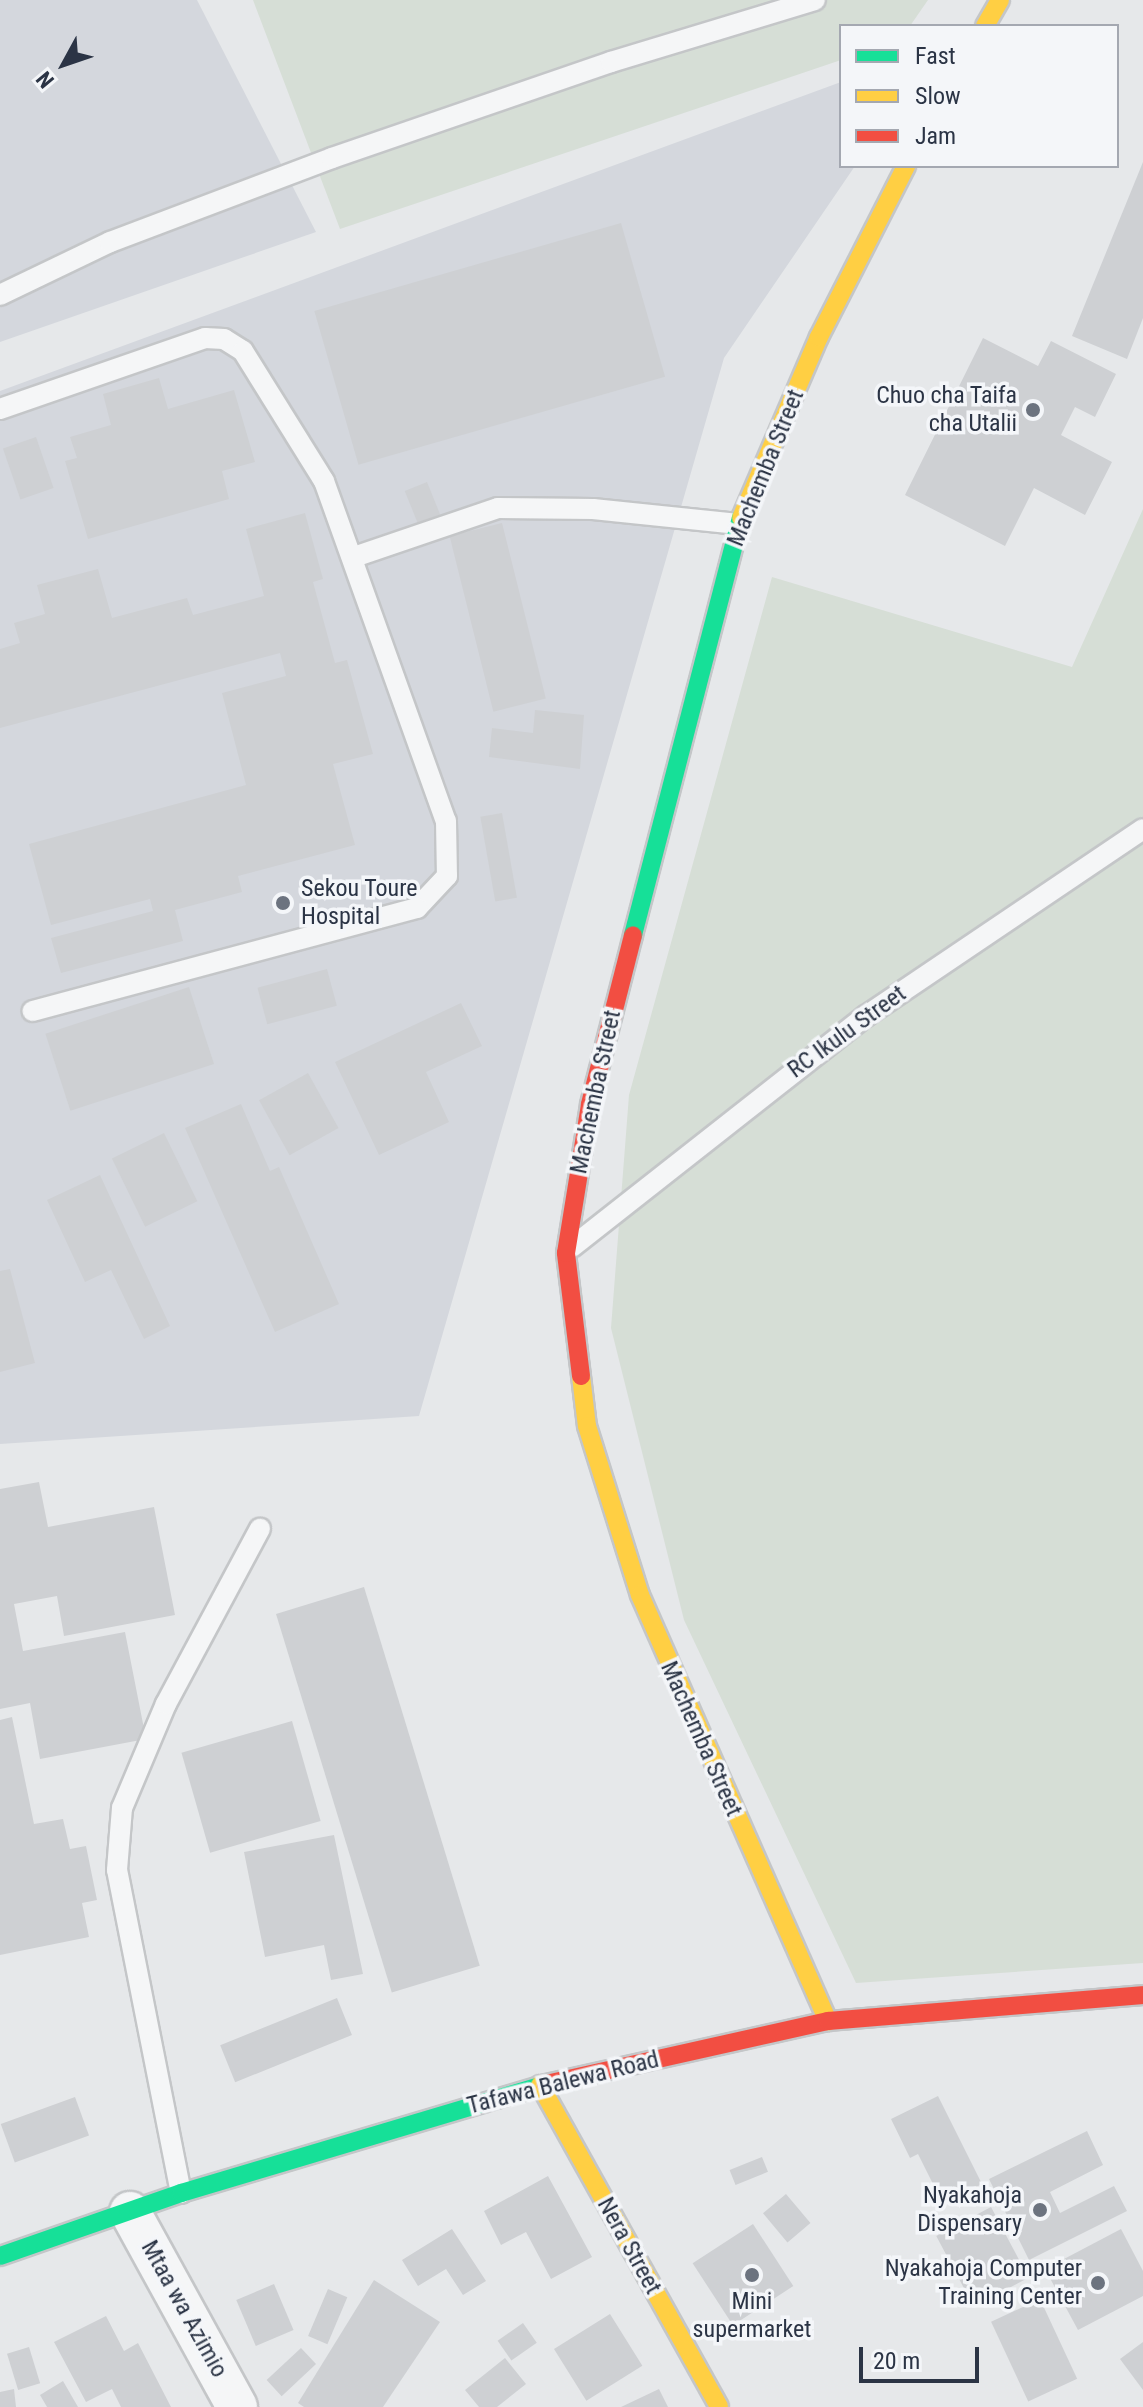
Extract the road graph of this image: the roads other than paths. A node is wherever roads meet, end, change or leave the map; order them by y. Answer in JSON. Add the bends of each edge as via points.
{"nodes":[{"id":1,"x":815,"y":0,"type":"edge"},
{"id":2,"x":1000,"y":0,"type":"edge"},
{"id":3,"x":986,"y":24,"type":"edge"},
{"id":4,"x":905,"y":168,"type":"edge"},
{"id":5,"x":0,"y":295,"type":"edge"},
{"id":6,"x":0,"y":409,"type":"edge"},
{"id":7,"x":738,"y":524,"type":"junction"},
{"id":8,"x":354,"y":557,"type":"junction"},
{"id":9,"x":1143,"y":829,"type":"edge"},
{"id":10,"x":33,"y":1011,"type":"dead end"},
{"id":11,"x":566,"y":1253,"type":"junction"},
{"id":12,"x":260,"y":1529,"type":"dead end"},
{"id":13,"x":1143,"y":1995,"type":"edge"},
{"id":14,"x":828,"y":2021,"type":"junction"},
{"id":15,"x":540,"y":2085,"type":"junction"},
{"id":16,"x":181,"y":2193,"type":"junction"},
{"id":17,"x":130,"y":2212,"type":"junction"},
{"id":18,"x":0,"y":2256,"type":"edge"},
{"id":19,"x":237,"y":2407,"type":"edge"},
{"id":20,"x":719,"y":2407,"type":"edge"}],
"edges":[{"from":1,"to":5,"type":"lane","via":[[611,62],[332,158],[110,242]]},
{"from":2,"to":3,"type":"main road"},
{"from":4,"to":7,"type":"main road","name":"Machemba Street","via":[[819,337]]},
{"from":6,"to":8,"type":"lane","via":[[205,338],[224,339],[243,351],[324,481]]},
{"from":7,"to":8,"type":"lane","via":[[593,509],[498,508]]},
{"from":7,"to":11,"type":"main road","name":"Machemba Street","via":[[590,1104]]},
{"from":8,"to":10,"type":"lane","via":[[446,821],[447,876],[417,908]]},
{"from":9,"to":11,"type":"lane","name":"RC Ikulu Street","via":[[866,1016]]},
{"from":11,"to":14,"type":"main road","name":"Machemba Street","via":[[587,1426],[640,1595]]},
{"from":12,"to":16,"type":"lane","via":[[166,1704],[122,1808],[117,1870]]},
{"from":13,"to":14,"type":"main road","name":"Tafawa Balewa Road"},
{"from":14,"to":15,"type":"main road","name":"Tafawa Balewa Road"},
{"from":15,"to":16,"type":"main road","name":"Tafawa Balewa Road"},
{"from":15,"to":20,"type":"main road","name":"Nera Street"},
{"from":16,"to":17,"type":"main road","name":"Tafawa Balewa Road"},
{"from":17,"to":18,"type":"main road","name":"Tafawa Balewa Road"},
{"from":17,"to":19,"type":"street","name":"Mtaa wa Azimio"}]}
